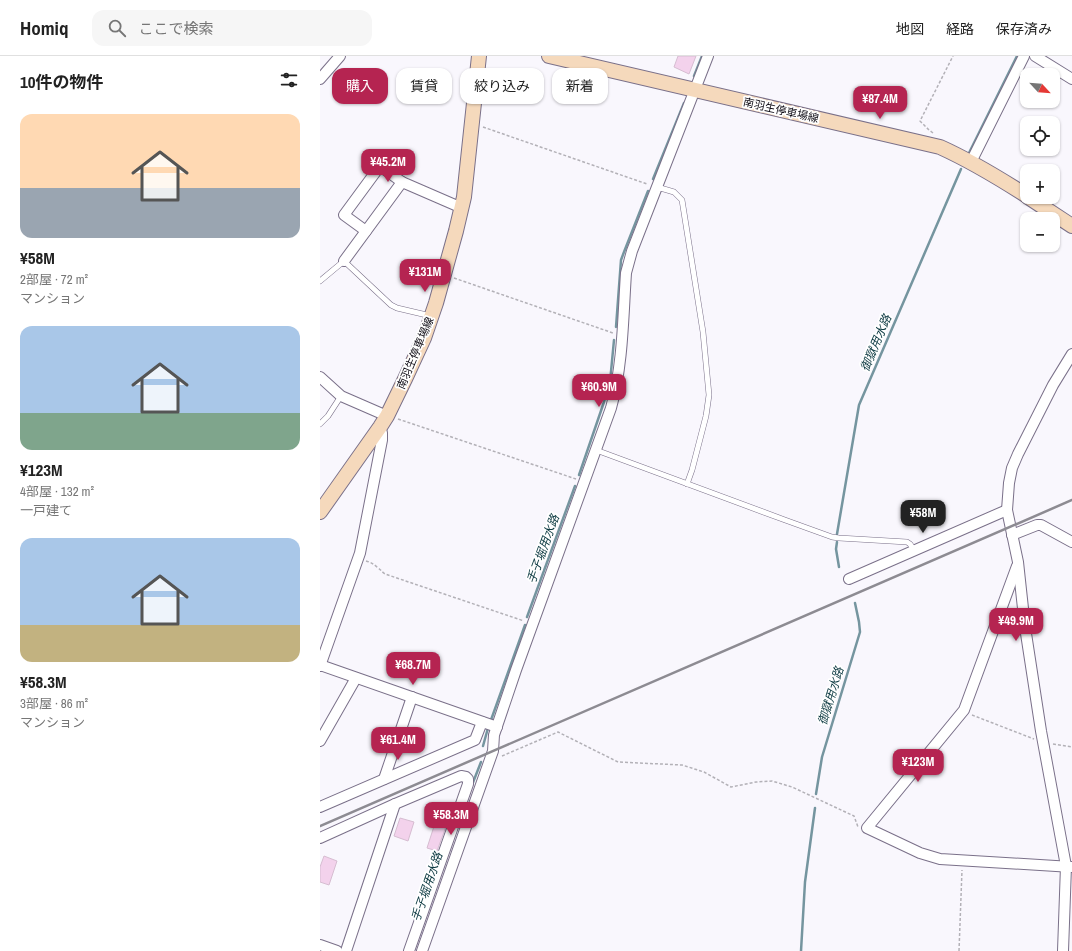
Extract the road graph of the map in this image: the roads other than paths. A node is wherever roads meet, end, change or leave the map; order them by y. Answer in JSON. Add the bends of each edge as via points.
{"nodes":[{"id":1,"x":340,"y":56,"type":"edge"},
{"id":2,"x":479,"y":56,"type":"edge"},
{"id":3,"x":548,"y":56,"type":"edge"},
{"id":4,"x":708,"y":56,"type":"edge"},
{"id":5,"x":1024,"y":56,"type":"edge"},
{"id":6,"x":1035,"y":56,"type":"edge"},
{"id":7,"x":1072,"y":79,"type":"edge"},
{"id":8,"x":320,"y":80,"type":"edge"},
{"id":9,"x":694,"y":90,"type":"junction"},
{"id":10,"x":971,"y":162,"type":"junction"},
{"id":11,"x":402,"y":182,"type":"junction"},
{"id":12,"x":657,"y":187,"type":"junction"},
{"id":13,"x":1020,"y":192,"type":"edge"},
{"id":14,"x":1040,"y":204,"type":"edge"},
{"id":15,"x":462,"y":208,"type":"junction"},
{"id":16,"x":1071,"y":223,"type":"edge"},
{"id":17,"x":366,"y":231,"type":"junction"},
{"id":18,"x":344,"y":261,"type":"junction"},
{"id":19,"x":320,"y":280,"type":"edge"},
{"id":20,"x":432,"y":316,"type":"junction"},
{"id":21,"x":1072,"y":354,"type":"edge"},
{"id":22,"x":320,"y":377,"type":"edge"},
{"id":23,"x":340,"y":396,"type":"junction"},
{"id":24,"x":383,"y":421,"type":"junction"},
{"id":25,"x":320,"y":424,"type":"edge"},
{"id":26,"x":596,"y":450,"type":"junction"},
{"id":27,"x":687,"y":484,"type":"junction"},
{"id":28,"x":1006,"y":510,"type":"junction"},
{"id":29,"x":320,"y":512,"type":"edge"},
{"id":30,"x":1012,"y":535,"type":"junction"},
{"id":31,"x":1072,"y":542,"type":"edge"},
{"id":32,"x":914,"y":550,"type":"junction"},
{"id":33,"x":1018,"y":562,"type":"junction"},
{"id":34,"x":848,"y":579,"type":"dead end"},
{"id":35,"x":320,"y":666,"type":"edge"},
{"id":36,"x":356,"y":678,"type":"junction"},
{"id":37,"x":412,"y":697,"type":"junction"},
{"id":38,"x":482,"y":722,"type":"junction"},
{"id":39,"x":497,"y":727,"type":"junction"},
{"id":40,"x":320,"y":741,"type":"edge"},
{"id":41,"x":384,"y":779,"type":"junction"},
{"id":42,"x":395,"y":804,"type":"junction"},
{"id":43,"x":320,"y":807,"type":"edge"},
{"id":44,"x":320,"y":838,"type":"edge"},
{"id":45,"x":1069,"y":866,"type":"edge"},
{"id":46,"x":320,"y":945,"type":"edge"},
{"id":47,"x":337,"y":951,"type":"edge"},
{"id":48,"x":346,"y":951,"type":"edge"},
{"id":49,"x":409,"y":951,"type":"edge"},
{"id":50,"x":422,"y":951,"type":"edge"},
{"id":51,"x":1063,"y":951,"type":"edge"}],
"edges":[{"from":1,"to":8,"type":"street"},
{"from":2,"to":15,"type":"main road","name":"南羽生停車場線"},
{"from":3,"to":9,"type":"main road","name":"南羽生停車場線"},
{"from":4,"to":9,"type":"street"},
{"from":5,"to":10,"type":"street"},
{"from":6,"to":7,"type":"street"},
{"from":9,"to":10,"type":"main road","name":"南羽生停車場線","via":[[940,147]]},
{"from":9,"to":12,"type":"street"},
{"from":10,"to":13,"type":"main road","name":"南羽生停車場線"},
{"from":11,"to":15,"type":"street"},
{"from":11,"to":17,"type":"street"},
{"from":11,"to":17,"type":"street","via":[[380,166],[344,215]]},
{"from":12,"to":26,"type":"street","via":[[632,250],[626,273],[616,392]]},
{"from":12,"to":27,"type":"lane","via":[[674,192],[682,200],[703,332],[709,395],[706,416]]},
{"from":14,"to":16,"type":"main road","name":"南羽生停車場線"},
{"from":15,"to":20,"type":"main road","name":"南羽生停車場線"},
{"from":17,"to":18,"type":"street"},
{"from":18,"to":19,"type":"lane"},
{"from":18,"to":20,"type":"lane","via":[[391,305]]},
{"from":20,"to":24,"type":"main road","name":"南羽生停車場線","via":[[417,353]]},
{"from":21,"to":28,"type":"street","via":[[1053,385],[1012,468]]},
{"from":22,"to":23,"type":"street"},
{"from":23,"to":24,"type":"street"},
{"from":23,"to":25,"type":"lane"},
{"from":24,"to":29,"type":"main road","name":"南羽生停車場線"},
{"from":24,"to":35,"type":"street","via":[[382,440],[359,558]]},
{"from":26,"to":27,"type":"lane"},
{"from":26,"to":39,"type":"street"},
{"from":27,"to":32,"type":"lane","via":[[832,537],[907,542]]},
{"from":28,"to":30,"type":"street"},
{"from":28,"to":32,"type":"street"},
{"from":30,"to":31,"type":"street","via":[[1041,525]]},
{"from":30,"to":33,"type":"street"},
{"from":32,"to":34,"type":"street"},
{"from":33,"to":45,"type":"street","via":[[1043,743]]},
{"from":33,"to":45,"type":"street","via":[[963,711],[867,828],[940,859]]},
{"from":35,"to":36,"type":"street"},
{"from":36,"to":37,"type":"street"},
{"from":36,"to":40,"type":"street"},
{"from":37,"to":38,"type":"street"},
{"from":37,"to":41,"type":"street"},
{"from":38,"to":39,"type":"street"},
{"from":38,"to":41,"type":"street","via":[[475,740]]},
{"from":39,"to":50,"type":"street","via":[[493,752]]},
{"from":41,"to":43,"type":"street"},
{"from":42,"to":44,"type":"street"},
{"from":42,"to":48,"type":"street"},
{"from":42,"to":49,"type":"street","via":[[461,776],[468,779]]},
{"from":45,"to":51,"type":"street"},
{"from":46,"to":47,"type":"street"}]}
